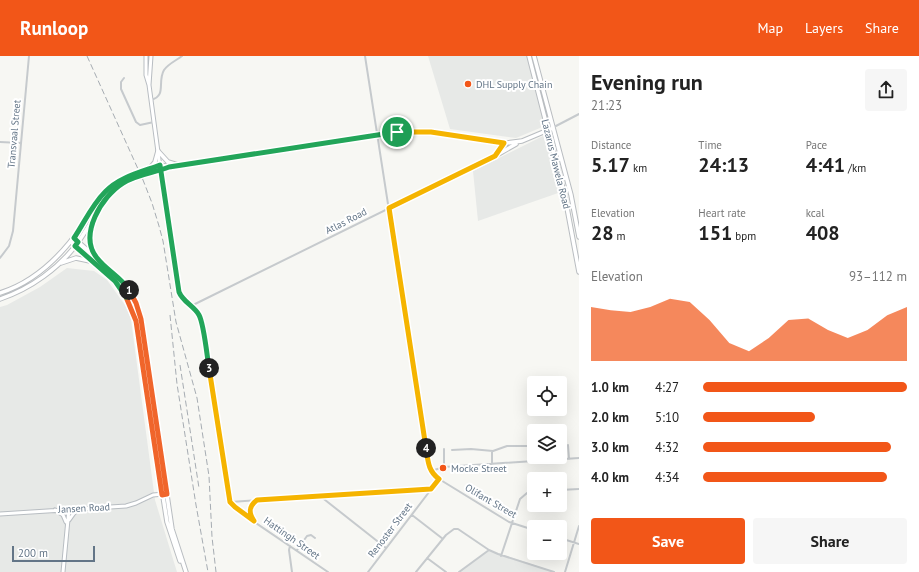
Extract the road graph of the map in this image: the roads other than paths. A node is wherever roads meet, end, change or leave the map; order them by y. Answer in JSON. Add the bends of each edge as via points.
{"nodes":[{"id":1,"x":28,"y":56,"type":"edge"},
{"id":2,"x":146,"y":56,"type":"edge"},
{"id":3,"x":151,"y":56,"type":"edge"},
{"id":4,"x":182,"y":56,"type":"edge"},
{"id":5,"x":365,"y":56,"type":"edge"},
{"id":6,"x":529,"y":56,"type":"edge"},
{"id":7,"x":534,"y":56,"type":"edge"},
{"id":8,"x":124,"y":78,"type":"dead end"},
{"id":9,"x":149,"y":85,"type":"junction"},
{"id":10,"x":151,"y":100,"type":"junction"},
{"id":11,"x":546,"y":104,"type":"junction"},
{"id":12,"x":542,"y":105,"type":"junction"},
{"id":13,"x":579,"y":114,"type":"edge"},
{"id":14,"x":154,"y":122,"type":"junction"},
{"id":15,"x":550,"y":128,"type":"junction"},
{"id":16,"x":377,"y":135,"type":"junction"},
{"id":17,"x":0,"y":142,"type":"edge"},
{"id":18,"x":519,"y":142,"type":"junction"},
{"id":19,"x":21,"y":143,"type":"junction"},
{"id":20,"x":504,"y":143,"type":"junction"},
{"id":21,"x":158,"y":151,"type":"junction"},
{"id":22,"x":495,"y":156,"type":"junction"},
{"id":23,"x":160,"y":165,"type":"junction"},
{"id":24,"x":180,"y":166,"type":"junction"},
{"id":25,"x":169,"y":167,"type":"junction"},
{"id":26,"x":161,"y":170,"type":"junction"},
{"id":27,"x":148,"y":171,"type":"junction"},
{"id":28,"x":128,"y":178,"type":"junction"},
{"id":29,"x":389,"y":208,"type":"junction"},
{"id":30,"x":91,"y":223,"type":"junction"},
{"id":31,"x":74,"y":238,"type":"junction"},
{"id":32,"x":579,"y":238,"type":"edge"},
{"id":33,"x":71,"y":242,"type":"junction"},
{"id":34,"x":78,"y":242,"type":"junction"},
{"id":35,"x":75,"y":246,"type":"junction"},
{"id":36,"x":0,"y":258,"type":"edge"},
{"id":37,"x":97,"y":258,"type":"junction"},
{"id":38,"x":93,"y":262,"type":"junction"},
{"id":39,"x":60,"y":263,"type":"junction"},
{"id":40,"x":579,"y":272,"type":"edge"},
{"id":41,"x":0,"y":293,"type":"edge"},
{"id":42,"x":0,"y":299,"type":"edge"},
{"id":43,"x":191,"y":306,"type":"junction"},
{"id":44,"x":568,"y":445,"type":"dead end"},
{"id":45,"x":527,"y":446,"type":"edge"},
{"id":46,"x":444,"y":449,"type":"dead end"},
{"id":47,"x":452,"y":450,"type":"dead end"},
{"id":48,"x":492,"y":451,"type":"junction"},
{"id":49,"x":579,"y":458,"type":"edge"},
{"id":50,"x":569,"y":459,"type":"junction"},
{"id":51,"x":492,"y":464,"type":"junction"},
{"id":52,"x":444,"y":467,"type":"junction"},
{"id":53,"x":431,"y":471,"type":"junction"},
{"id":54,"x":439,"y":479,"type":"junction"},
{"id":55,"x":431,"y":489,"type":"junction"},
{"id":56,"x":579,"y":489,"type":"edge"},
{"id":57,"x":567,"y":490,"type":"edge"},
{"id":58,"x":527,"y":493,"type":"edge"},
{"id":59,"x":167,"y":494,"type":"junction"},
{"id":60,"x":162,"y":495,"type":"junction"},
{"id":61,"x":320,"y":496,"type":"junction"},
{"id":62,"x":257,"y":500,"type":"junction"},
{"id":63,"x":230,"y":502,"type":"junction"},
{"id":64,"x":82,"y":508,"type":"junction"},
{"id":65,"x":68,"y":509,"type":"junction"},
{"id":66,"x":55,"y":510,"type":"junction"},
{"id":67,"x":0,"y":514,"type":"edge"},
{"id":68,"x":412,"y":515,"type":"junction"},
{"id":69,"x":254,"y":521,"type":"junction"},
{"id":70,"x":67,"y":522,"type":"junction"},
{"id":71,"x":512,"y":523,"type":"junction"},
{"id":72,"x":579,"y":526,"type":"edge"},
{"id":73,"x":527,"y":528,"type":"edge"},
{"id":74,"x":315,"y":538,"type":"dead end"},
{"id":75,"x":443,"y":539,"type":"junction"},
{"id":76,"x":567,"y":540,"type":"edge"},
{"id":77,"x":574,"y":542,"type":"junction"},
{"id":78,"x":579,"y":544,"type":"edge"},
{"id":79,"x":290,"y":546,"type":"junction"},
{"id":80,"x":386,"y":548,"type":"junction"},
{"id":81,"x":297,"y":550,"type":"junction"},
{"id":82,"x":489,"y":550,"type":"junction"},
{"id":83,"x":501,"y":556,"type":"junction"},
{"id":84,"x":428,"y":558,"type":"junction"},
{"id":85,"x":62,"y":572,"type":"edge"},
{"id":86,"x":185,"y":572,"type":"edge"},
{"id":87,"x":292,"y":572,"type":"edge"},
{"id":88,"x":328,"y":572,"type":"edge"},
{"id":89,"x":369,"y":572,"type":"edge"},
{"id":90,"x":416,"y":572,"type":"edge"},
{"id":91,"x":446,"y":572,"type":"edge"},
{"id":92,"x":459,"y":572,"type":"edge"},
{"id":93,"x":554,"y":572,"type":"edge"},
{"id":94,"x":565,"y":572,"type":"edge"}],
"edges":[{"from":1,"to":19,"type":"street","name":"Transvaal Street"},
{"from":2,"to":9,"type":"street"},
{"from":3,"to":9,"type":"street"},
{"from":4,"to":10,"type":"street","via":[[165,69],[161,79],[160,95]]},
{"from":5,"to":16,"type":"street"},
{"from":6,"to":12,"type":"main road","name":"Lazarus Mawela Road"},
{"from":7,"to":11,"type":"main road","name":"Lazarus Mawela Road"},
{"from":8,"to":14,"type":"street","via":[[121,88],[136,122],[140,125]]},
{"from":9,"to":10,"type":"street"},
{"from":10,"to":14,"type":"street"},
{"from":11,"to":12,"type":"main road"},
{"from":11,"to":15,"type":"main road","name":"Lazarus Mawela Road"},
{"from":12,"to":15,"type":"main road","name":"Lazarus Mawela Road"},
{"from":13,"to":15,"type":"street"},
{"from":14,"to":21,"type":"street"},
{"from":15,"to":18,"type":"main road"},
{"from":15,"to":32,"type":"main road","name":"Lazarus Mawela Road","via":[[571,195]]},
{"from":15,"to":40,"type":"main road","name":"Lazarus Mawela Road"},
{"from":16,"to":20,"type":"main road","via":[[420,131]]},
{"from":16,"to":24,"type":"main road"},
{"from":16,"to":29,"type":"street"},
{"from":17,"to":19,"type":"street"},
{"from":18,"to":20,"type":"main road"},
{"from":18,"to":22,"type":"main road"},
{"from":19,"to":36,"type":"street","name":"Transvaal Street","via":[[12,237]]},
{"from":20,"to":22,"type":"street","name":"Atlas Road"},
{"from":21,"to":23,"type":"street"},
{"from":21,"to":24,"type":"main road","via":[[168,162]]},
{"from":21,"to":27,"type":"main road","via":[[155,162]]},
{"from":22,"to":29,"type":"street","name":"Atlas Road"},
{"from":23,"to":25,"type":"main road"},
{"from":23,"to":26,"type":"street"},
{"from":23,"to":27,"type":"main road"},
{"from":24,"to":25,"type":"main road"},
{"from":25,"to":26,"type":"main road"},
{"from":26,"to":27,"type":"main road"},
{"from":26,"to":43,"type":"street","via":[[179,292]]},
{"from":27,"to":28,"type":"main road","bridge":true},
{"from":28,"to":30,"type":"main road","via":[[112,192]]},
{"from":28,"to":31,"type":"main road","via":[[105,191]]},
{"from":29,"to":43,"type":"street","name":"Atlas Road"},
{"from":29,"to":53,"type":"street","via":[[428,465]]},
{"from":30,"to":34,"type":"main road"},
{"from":30,"to":37,"type":"main road","via":[[89,241]]},
{"from":31,"to":33,"type":"main road"},
{"from":31,"to":34,"type":"main road"},
{"from":33,"to":35,"type":"main road"},
{"from":33,"to":41,"type":"main road","via":[[51,263],[36,274]]},
{"from":34,"to":35,"type":"main road"},
{"from":34,"to":37,"type":"main road"},
{"from":35,"to":38,"type":"main road"},
{"from":35,"to":39,"type":"main road"},
{"from":37,"to":59,"type":"main road","via":[[127,287],[140,313]]},
{"from":38,"to":39,"type":"main road","via":[[78,258]]},
{"from":38,"to":60,"type":"main road","via":[[120,287],[136,321]]},
{"from":39,"to":42,"type":"main road","via":[[29,286]]},
{"from":43,"to":63,"type":"street","via":[[199,314],[202,322]]},
{"from":44,"to":50,"type":"street"},
{"from":45,"to":48,"type":"street","via":[[507,446]]},
{"from":46,"to":52,"type":"street"},
{"from":47,"to":48,"type":"street"},
{"from":48,"to":51,"type":"street"},
{"from":49,"to":50,"type":"street"},
{"from":50,"to":51,"type":"street"},
{"from":51,"to":52,"type":"street"},
{"from":52,"to":53,"type":"street"},
{"from":53,"to":54,"type":"street","name":"Olifant Street"},
{"from":54,"to":55,"type":"street","name":"Renoster Street"},
{"from":54,"to":71,"type":"street","name":"Olifant Street"},
{"from":55,"to":61,"type":"street"},
{"from":55,"to":68,"type":"street","name":"Renoster Street"},
{"from":56,"to":57,"type":"street"},
{"from":58,"to":71,"type":"street","via":[[520,499]]},
{"from":59,"to":60,"type":"street","name":"Jansen Road"},
{"from":59,"to":86,"type":"main road","via":[[173,531]]},
{"from":60,"to":64,"type":"street","name":"Jansen Road","via":[[150,496],[129,505]]},
{"from":60,"to":86,"type":"main road","via":[[171,538]]},
{"from":61,"to":62,"type":"street"},
{"from":61,"to":80,"type":"street"},
{"from":62,"to":63,"type":"street"},
{"from":62,"to":69,"type":"street","via":[[250,508]]},
{"from":63,"to":69,"type":"street","name":"Hattingh Street"},
{"from":64,"to":65,"type":"street","name":"Jansen Road"},
{"from":64,"to":70,"type":"street"},
{"from":65,"to":66,"type":"street","name":"Jansen Road"},
{"from":65,"to":70,"type":"street"},
{"from":66,"to":67,"type":"street","name":"Jansen Road"},
{"from":66,"to":70,"type":"street","via":[[63,515]]},
{"from":68,"to":75,"type":"street"},
{"from":68,"to":80,"type":"street","name":"Renoster Street"},
{"from":69,"to":79,"type":"street","name":"Hattingh Street"},
{"from":70,"to":85,"type":"street"},
{"from":71,"to":73,"type":"street","name":"Olifant Street"},
{"from":71,"to":83,"type":"street"},
{"from":72,"to":77,"type":"street"},
{"from":74,"to":81,"type":"street","via":[[308,535]]},
{"from":75,"to":82,"type":"street","via":[[451,530],[458,529]]},
{"from":75,"to":84,"type":"street"},
{"from":76,"to":77,"type":"street"},
{"from":77,"to":78,"type":"street"},
{"from":77,"to":94,"type":"street"},
{"from":79,"to":81,"type":"street","name":"Hattingh Street"},
{"from":79,"to":87,"type":"street"},
{"from":80,"to":89,"type":"street","name":"Renoster Street"},
{"from":81,"to":88,"type":"street","name":"Hattingh Street"},
{"from":82,"to":83,"type":"street"},
{"from":82,"to":92,"type":"street"},
{"from":83,"to":93,"type":"street"},
{"from":84,"to":90,"type":"street"},
{"from":84,"to":91,"type":"street"}]}
